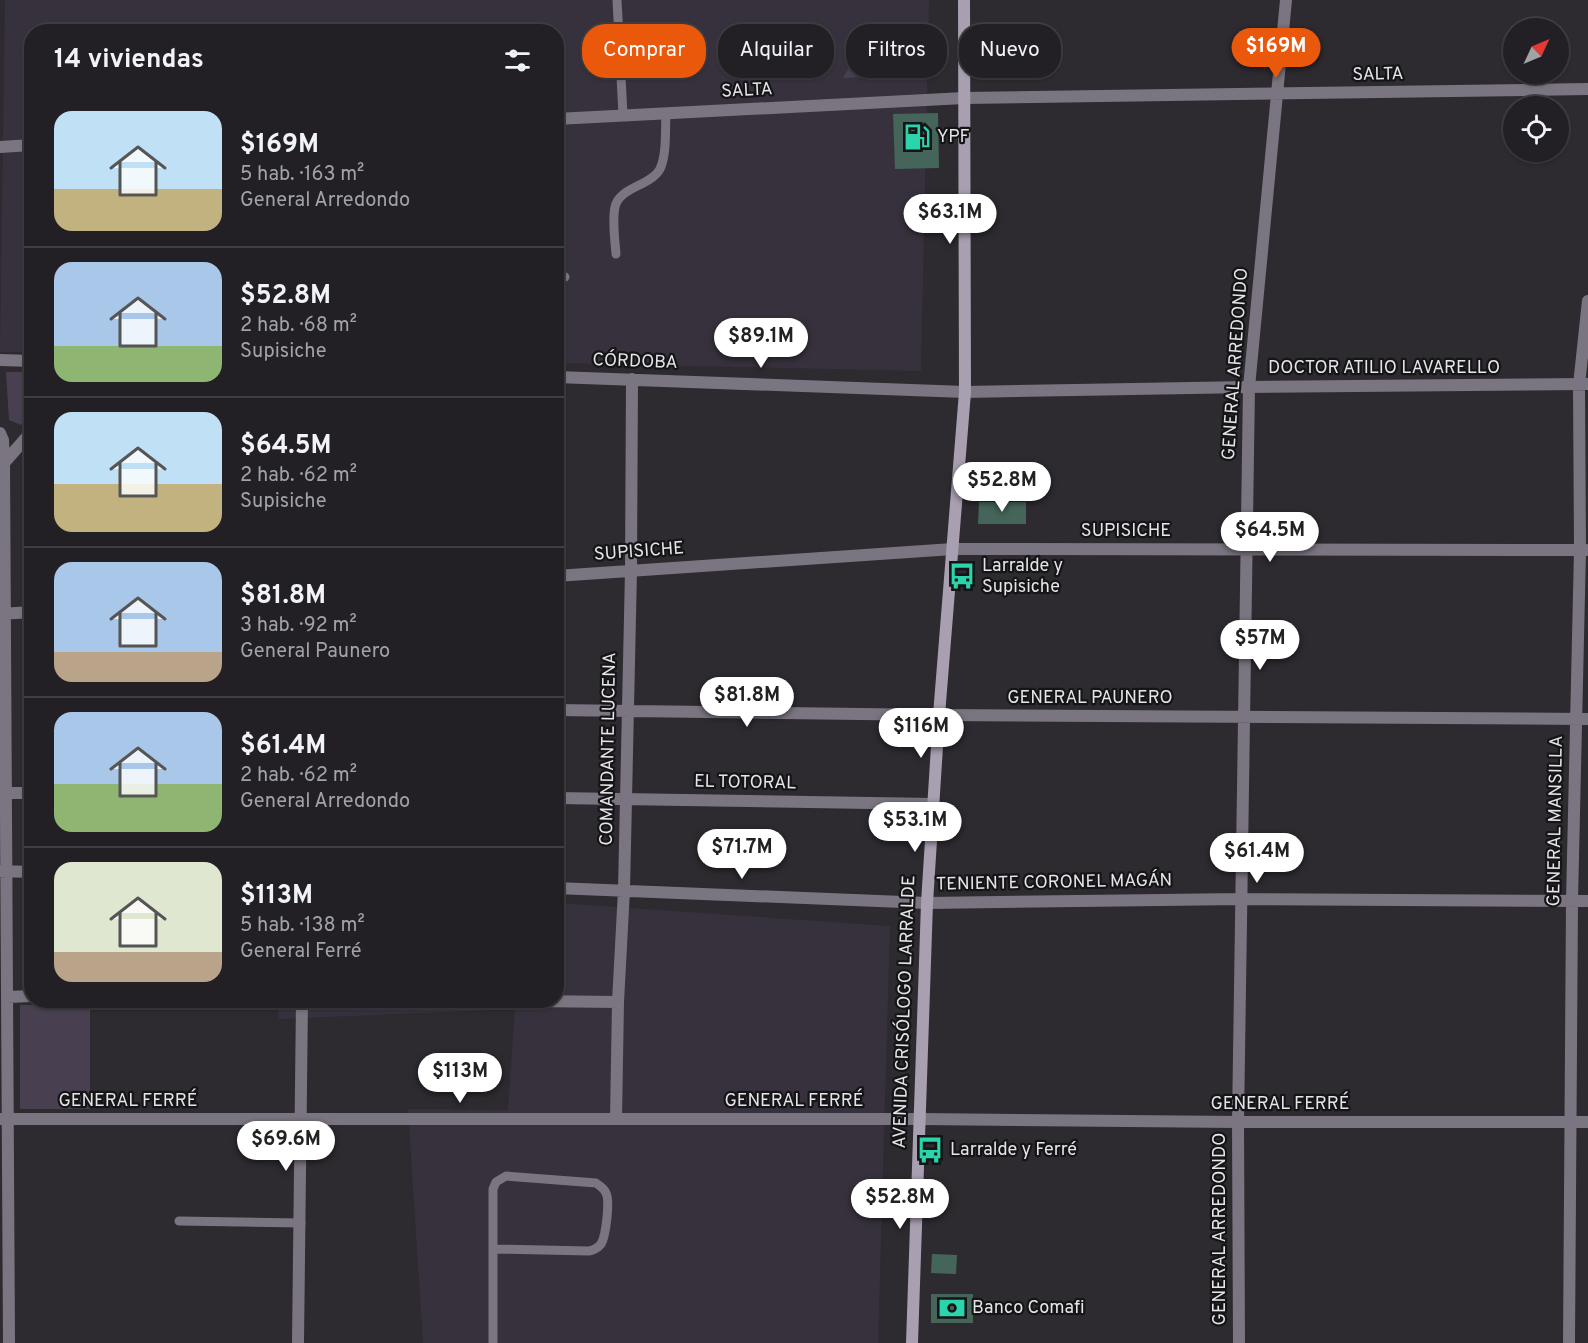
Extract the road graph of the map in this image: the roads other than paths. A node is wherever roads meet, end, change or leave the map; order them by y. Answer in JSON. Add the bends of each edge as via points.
{"nodes":[{"id":1,"x":617,"y":0,"type":"edge"},
{"id":2,"x":964,"y":0,"type":"edge"},
{"id":3,"x":1286,"y":0,"type":"edge"},
{"id":4,"x":1588,"y":89,"type":"edge"},
{"id":5,"x":1277,"y":94,"type":"junction"},
{"id":6,"x":964,"y":98,"type":"junction"},
{"id":7,"x":666,"y":113,"type":"junction"},
{"id":8,"x":623,"y":116,"type":"junction"},
{"id":9,"x":564,"y":119,"type":"edge"},
{"id":10,"x":24,"y":146,"type":"edge"},
{"id":11,"x":0,"y":147,"type":"edge"},
{"id":12,"x":615,"y":254,"type":"dead end"},
{"id":13,"x":1588,"y":301,"type":"edge"},
{"id":14,"x":0,"y":360,"type":"edge"},
{"id":15,"x":24,"y":361,"type":"edge"},
{"id":16,"x":564,"y":377,"type":"edge"},
{"id":17,"x":632,"y":379,"type":"junction"},
{"id":18,"x":1584,"y":384,"type":"edge"},
{"id":19,"x":1249,"y":387,"type":"junction"},
{"id":20,"x":965,"y":392,"type":"junction"},
{"id":21,"x":0,"y":433,"type":"edge"},
{"id":22,"x":24,"y":440,"type":"edge"},
{"id":23,"x":4,"y":463,"type":"junction"},
{"id":24,"x":1246,"y":548,"type":"junction"},
{"id":25,"x":953,"y":549,"type":"junction"},
{"id":26,"x":1584,"y":550,"type":"edge"},
{"id":27,"x":631,"y":571,"type":"junction"},
{"id":28,"x":564,"y":575,"type":"edge"},
{"id":29,"x":24,"y":613,"type":"edge"},
{"id":30,"x":3,"y":614,"type":"edge"},
{"id":31,"x":564,"y":710,"type":"edge"},
{"id":32,"x":628,"y":712,"type":"junction"},
{"id":33,"x":939,"y":715,"type":"junction"},
{"id":34,"x":1244,"y":716,"type":"junction"},
{"id":35,"x":1582,"y":719,"type":"edge"},
{"id":36,"x":3,"y":793,"type":"edge"},
{"id":37,"x":24,"y":793,"type":"edge"},
{"id":38,"x":564,"y":798,"type":"edge"},
{"id":39,"x":626,"y":798,"type":"junction"},
{"id":40,"x":933,"y":804,"type":"junction"},
{"id":41,"x":4,"y":871,"type":"edge"},
{"id":42,"x":24,"y":872,"type":"edge"},
{"id":43,"x":564,"y":888,"type":"edge"},
{"id":44,"x":624,"y":890,"type":"junction"},
{"id":45,"x":1242,"y":899,"type":"junction"},
{"id":46,"x":1572,"y":901,"type":"junction"},
{"id":47,"x":1588,"y":901,"type":"edge"},
{"id":48,"x":927,"y":903,"type":"junction"},
{"id":49,"x":24,"y":996,"type":"edge"},
{"id":50,"x":7,"y":997,"type":"junction"},
{"id":51,"x":564,"y":1001,"type":"edge"},
{"id":52,"x":618,"y":1002,"type":"junction"},
{"id":53,"x":302,"y":1008,"type":"edge"},
{"id":54,"x":4,"y":1119,"type":"edge"},
{"id":55,"x":302,"y":1119,"type":"junction"},
{"id":56,"x":616,"y":1119,"type":"junction"},
{"id":57,"x":920,"y":1119,"type":"junction"},
{"id":58,"x":1238,"y":1122,"type":"junction"},
{"id":59,"x":1571,"y":1122,"type":"junction"},
{"id":60,"x":1588,"y":1122,"type":"edge"},
{"id":61,"x":179,"y":1221,"type":"dead end"},
{"id":62,"x":301,"y":1223,"type":"junction"},
{"id":63,"x":493,"y":1249,"type":"junction"},
{"id":64,"x":9,"y":1343,"type":"edge"},
{"id":65,"x":298,"y":1343,"type":"edge"},
{"id":66,"x":493,"y":1343,"type":"edge"},
{"id":67,"x":912,"y":1343,"type":"edge"},
{"id":68,"x":1239,"y":1343,"type":"edge"},
{"id":69,"x":1569,"y":1343,"type":"edge"}],
"edges":[{"from":1,"to":8,"type":"lane"},
{"from":2,"to":6,"type":"main road","name":"AVENIDA CRISÓLOGO LARRALDE"},
{"from":3,"to":5,"type":"street","name":"GENERAL ARREDONDO"},
{"from":4,"to":5,"type":"street","name":"SALTA"},
{"from":5,"to":6,"type":"street","name":"SALTA"},
{"from":5,"to":19,"type":"street","name":"GENERAL ARREDONDO"},
{"from":6,"to":7,"type":"street","name":"SALTA"},
{"from":6,"to":20,"type":"main road","name":"AVENIDA CRISÓLOGO LARRALDE"},
{"from":7,"to":8,"type":"street","name":"SALTA"},
{"from":7,"to":12,"type":"lane","via":[[660,169],[653,178],[623,195],[615,207]]},
{"from":8,"to":9,"type":"street","name":"SALTA"},
{"from":10,"to":11,"type":"street"},
{"from":13,"to":18,"type":"street","name":"GENERAL MANSILLA"},
{"from":14,"to":15,"type":"street"},
{"from":16,"to":17,"type":"street","name":"CÓRDOBA"},
{"from":17,"to":20,"type":"street","name":"CÓRDOBA"},
{"from":17,"to":27,"type":"street","name":"COMANDANTE LUCENA"},
{"from":18,"to":19,"type":"street","name":"DOCTOR ATILIO LAVARELLO"},
{"from":18,"to":26,"type":"street","name":"GENERAL MANSILLA"},
{"from":19,"to":20,"type":"street","name":"DOCTOR ATILIO LAVARELLO"},
{"from":19,"to":24,"type":"street","name":"GENERAL ARREDONDO"},
{"from":20,"to":25,"type":"main road","name":"AVENIDA CRISÓLOGO LARRALDE"},
{"from":21,"to":23,"type":"street"},
{"from":22,"to":23,"type":"street"},
{"from":23,"to":30,"type":"street"},
{"from":24,"to":25,"type":"street","name":"SUPISICHE"},
{"from":24,"to":26,"type":"street","name":"SUPISICHE"},
{"from":24,"to":34,"type":"street","name":"GENERAL ARREDONDO"},
{"from":25,"to":27,"type":"street","name":"SUPISICHE"},
{"from":25,"to":33,"type":"main road","name":"AVENIDA CRISÓLOGO LARRALDE"},
{"from":26,"to":35,"type":"street","name":"GENERAL MANSILLA"},
{"from":27,"to":28,"type":"street","name":"SUPISICHE"},
{"from":27,"to":32,"type":"street","name":"COMANDANTE LUCENA"},
{"from":29,"to":30,"type":"street"},
{"from":30,"to":36,"type":"street"},
{"from":31,"to":32,"type":"street","name":"GENERAL PAUNERO"},
{"from":32,"to":33,"type":"street","name":"GENERAL PAUNERO"},
{"from":32,"to":39,"type":"street","name":"COMANDANTE LUCENA"},
{"from":33,"to":34,"type":"street","name":"GENERAL PAUNERO"},
{"from":33,"to":40,"type":"main road","name":"AVENIDA CRISÓLOGO LARRALDE"},
{"from":34,"to":35,"type":"street","name":"GENERAL PAUNERO"},
{"from":34,"to":45,"type":"street","name":"GENERAL ARREDONDO"},
{"from":35,"to":46,"type":"street","name":"GENERAL MANSILLA"},
{"from":36,"to":37,"type":"street"},
{"from":36,"to":41,"type":"street"},
{"from":38,"to":39,"type":"street","name":"EL TOTORAL"},
{"from":39,"to":40,"type":"street","name":"EL TOTORAL"},
{"from":39,"to":44,"type":"street","name":"COMANDANTE LUCENA"},
{"from":40,"to":48,"type":"main road","name":"AVENIDA CRISÓLOGO LARRALDE"},
{"from":41,"to":42,"type":"street"},
{"from":41,"to":50,"type":"street"},
{"from":43,"to":44,"type":"street","name":"TENIENTE CORONEL MAGÁN"},
{"from":44,"to":48,"type":"street","name":"TENIENTE CORONEL MAGÁN"},
{"from":44,"to":52,"type":"street","name":"COMANDANTE LUCENA"},
{"from":45,"to":46,"type":"street","name":"TENIENTE CORONEL MAGÁN"},
{"from":45,"to":48,"type":"street","name":"TENIENTE CORONEL MAGÁN"},
{"from":45,"to":58,"type":"street","name":"GENERAL ARREDONDO"},
{"from":46,"to":47,"type":"street","name":"TENIENTE CORONEL MAGÁN"},
{"from":46,"to":59,"type":"street","name":"GENERAL MANSILLA"},
{"from":48,"to":57,"type":"main road","name":"AVENIDA CRISÓLOGO LARRALDE"},
{"from":49,"to":50,"type":"street"},
{"from":50,"to":54,"type":"street"},
{"from":51,"to":52,"type":"street"},
{"from":52,"to":56,"type":"street","name":"COMANDANTE LUCENA"},
{"from":53,"to":55,"type":"street"},
{"from":54,"to":55,"type":"street","name":"GENERAL FERRÉ"},
{"from":54,"to":64,"type":"street"},
{"from":55,"to":56,"type":"street","name":"GENERAL FERRÉ"},
{"from":55,"to":62,"type":"street"},
{"from":56,"to":57,"type":"street","name":"GENERAL FERRÉ"},
{"from":57,"to":58,"type":"street","name":"GENERAL FERRÉ"},
{"from":57,"to":67,"type":"main road","name":"AVENIDA CRISÓLOGO LARRALDE"},
{"from":58,"to":59,"type":"street","name":"GENERAL FERRÉ"},
{"from":58,"to":68,"type":"street","name":"GENERAL ARREDONDO"},
{"from":59,"to":60,"type":"street","name":"GENERAL FERRÉ"},
{"from":59,"to":69,"type":"street","name":"GENERAL MANSILLA"},
{"from":61,"to":62,"type":"lane"},
{"from":62,"to":65,"type":"street"},
{"from":63,"to":63,"type":"lane","via":[[493,1190],[496,1182],[506,1176],[596,1183],[608,1195],[605,1235],[596,1249]]},
{"from":63,"to":66,"type":"lane"}]}
